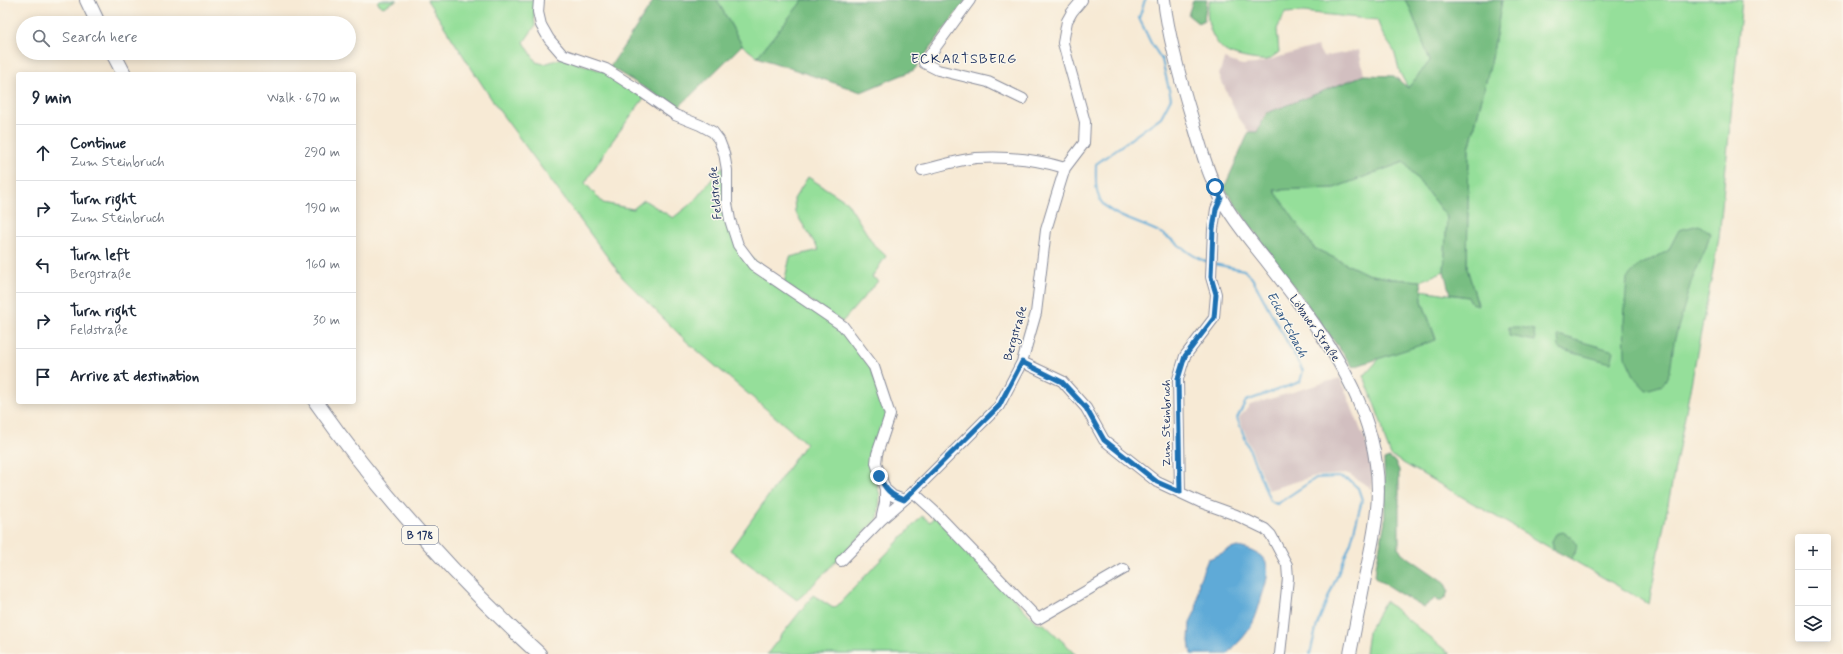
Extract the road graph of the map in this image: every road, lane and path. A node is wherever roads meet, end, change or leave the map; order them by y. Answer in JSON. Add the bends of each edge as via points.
{"nodes":[{"id":1,"x":87,"y":0,"type":"edge"},
{"id":2,"x":539,"y":0,"type":"edge"},
{"id":3,"x":970,"y":0,"type":"edge"},
{"id":4,"x":1082,"y":0,"type":"edge"},
{"id":5,"x":1164,"y":0,"type":"edge"},
{"id":6,"x":95,"y":16,"type":"edge"},
{"id":7,"x":117,"y":60,"type":"edge"},
{"id":8,"x":123,"y":72,"type":"edge"},
{"id":9,"x":1023,"y":99,"type":"dead end"},
{"id":10,"x":1065,"y":168,"type":"junction"},
{"id":11,"x":922,"y":170,"type":"dead end"},
{"id":12,"x":1221,"y":198,"type":"junction"},
{"id":13,"x":1022,"y":362,"type":"junction"},
{"id":14,"x":317,"y":404,"type":"edge"},
{"id":15,"x":885,"y":489,"type":"junction"},
{"id":16,"x":913,"y":492,"type":"junction"},
{"id":17,"x":1180,"y":492,"type":"junction"},
{"id":18,"x":904,"y":500,"type":"junction"},
{"id":19,"x":881,"y":520,"type":"junction"},
{"id":20,"x":840,"y":561,"type":"dead end"},
{"id":21,"x":1124,"y":569,"type":"dead end"},
{"id":22,"x":539,"y":654,"type":"edge"},
{"id":23,"x":1280,"y":654,"type":"edge"},
{"id":24,"x":1350,"y":654,"type":"edge"}],
"edges":[{"from":1,"to":6,"type":"highway"},
{"from":2,"to":15,"type":"street","name":"Feldstraße","via":[[541,25],[549,40],[562,54],[606,69],[674,115],[713,132],[719,140],[727,170],[730,220],[738,245],[753,265],[843,326],[874,367],[890,414],[876,463]]},
{"from":3,"to":9,"type":"street","via":[[924,63],[938,70],[988,82]]},
{"from":4,"to":10,"type":"street","name":"Bergstraße","via":[[1067,21],[1063,43],[1085,122],[1084,143]]},
{"from":5,"to":12,"type":"main road","name":"Löbauer Straße","via":[[1186,98],[1208,170]]},
{"from":7,"to":8,"type":"highway"},
{"from":10,"to":11,"type":"street","via":[[1040,161],[976,158]]},
{"from":10,"to":13,"type":"street","name":"Bergstraße","via":[[1046,230],[1036,313]]},
{"from":12,"to":17,"type":"street","name":"Zum Steinbruch","via":[[1215,217],[1211,272],[1216,294],[1214,318],[1185,356],[1178,379]]},
{"from":12,"to":24,"type":"main road","name":"Löbauer Straße","via":[[1334,352],[1370,434],[1376,462],[1378,503],[1371,552]]},
{"from":13,"to":16,"type":"street","name":"Bergstraße","via":[[999,406]]},
{"from":13,"to":17,"type":"street","name":"Zum Steinbruch","via":[[1062,382],[1086,408],[1104,440],[1157,482]]},
{"from":14,"to":22,"type":"highway","number":"B 178","via":[[364,468],[415,530],[489,608]]},
{"from":15,"to":18,"type":"street","via":[[893,496]]},
{"from":15,"to":19,"type":"street","name":"Feldstraße"},
{"from":16,"to":18,"type":"street","name":"Bergstraße"},
{"from":16,"to":21,"type":"street","via":[[1038,619]]},
{"from":17,"to":23,"type":"street","name":"Zum Steinbruch","via":[[1265,529],[1275,541],[1287,565],[1288,578]]},
{"from":18,"to":19,"type":"street","name":"Bergstraße"},
{"from":19,"to":20,"type":"street","name":"Bergstraße"}]}
